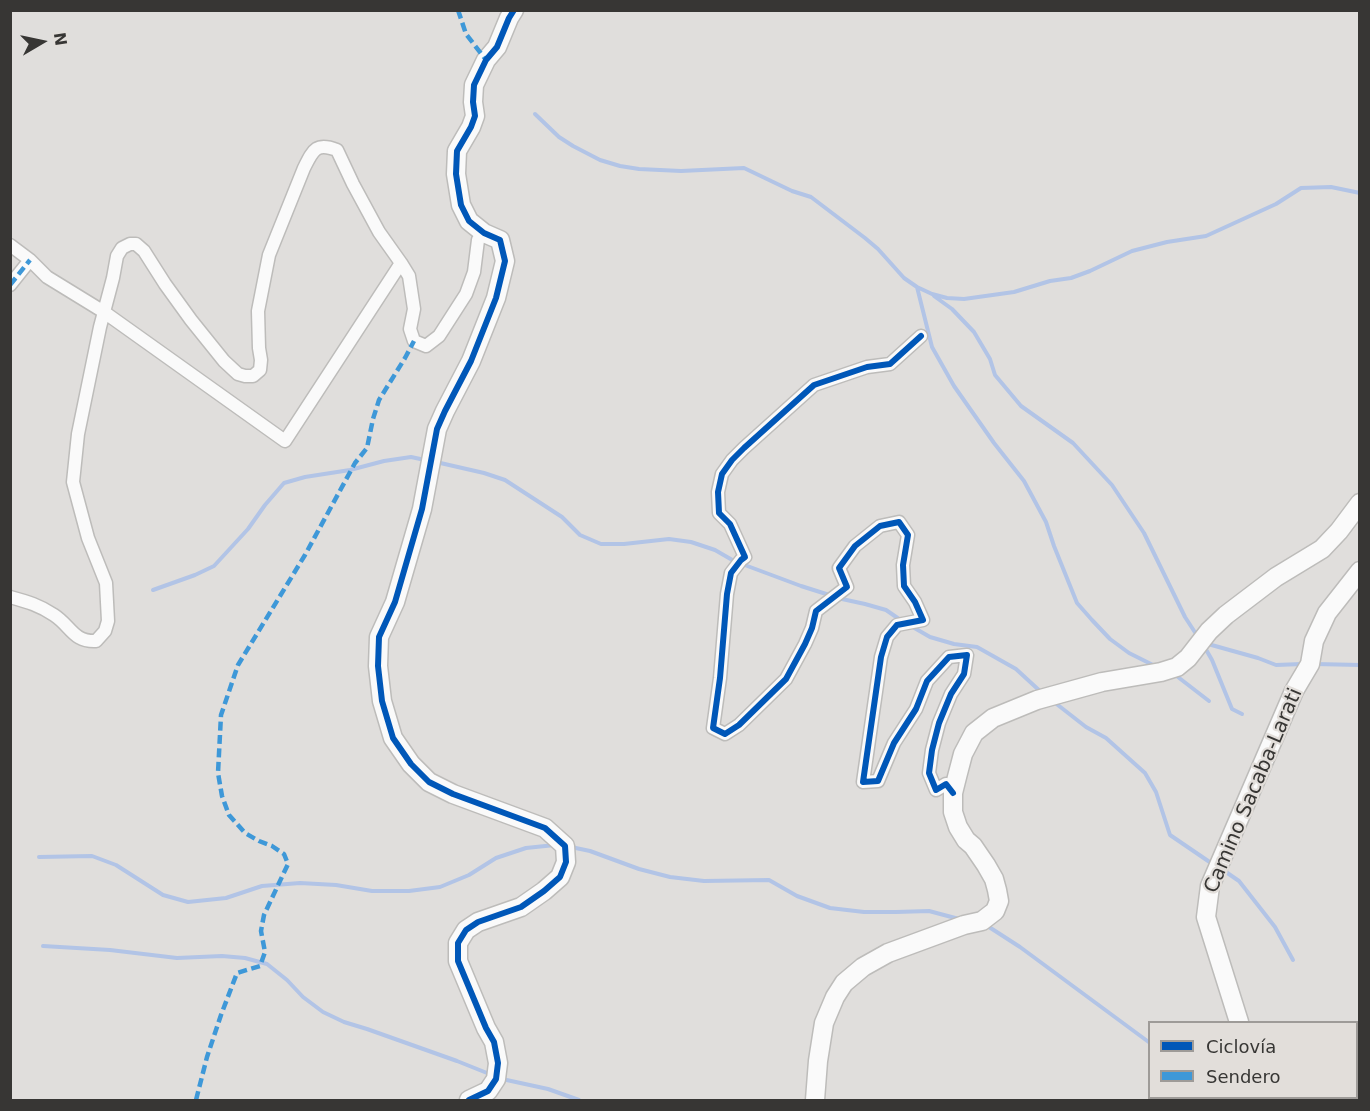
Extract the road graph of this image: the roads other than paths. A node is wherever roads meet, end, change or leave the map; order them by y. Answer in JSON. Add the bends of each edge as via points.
{"nodes":[{"id":1,"x":514,"y":10,"type":"edge"},
{"id":2,"x":484,"y":233,"type":"junction"},
{"id":3,"x":10,"y":245,"type":"edge"},
{"id":4,"x":30,"y":260,"type":"junction"},
{"id":5,"x":401,"y":263,"type":"junction"},
{"id":6,"x":10,"y":285,"type":"edge"},
{"id":7,"x":104,"y":312,"type":"junction"},
{"id":8,"x":921,"y":336,"type":"dead end"},
{"id":9,"x":1359,"y":504,"type":"edge"},
{"id":10,"x":1359,"y":571,"type":"edge"},
{"id":11,"x":10,"y":597,"type":"edge"},
{"id":12,"x":953,"y":793,"type":"junction"},
{"id":13,"x":1238,"y":1021,"type":"edge"},
{"id":14,"x":469,"y":1101,"type":"edge"},
{"id":15,"x":815,"y":1101,"type":"edge"}],
"edges":[{"from":1,"to":2,"type":"street","via":[[498,47],[486,60],[474,85],[475,116],[457,150],[461,205],[469,221]]},
{"from":2,"to":5,"type":"street","via":[[478,240],[474,272],[466,294],[439,336],[426,346],[414,340],[410,329],[414,309],[409,276]]},
{"from":2,"to":14,"type":"street","via":[[500,240],[505,261],[496,298],[471,361],[437,429],[422,509],[395,602],[380,637],[378,666],[382,701],[393,738],[429,782],[545,828],[565,846],[566,862],[560,877],[521,907],[478,922],[466,930],[458,943],[458,961],[494,1042],[498,1063],[496,1079],[488,1092]]},
{"from":3,"to":4,"type":"street"},
{"from":4,"to":6,"type":"street"},
{"from":4,"to":7,"type":"street","via":[[47,276]]},
{"from":5,"to":7,"type":"street","via":[[285,441]]},
{"from":5,"to":7,"type":"street","via":[[379,232],[337,150],[319,147],[304,168],[269,255],[258,311],[260,370],[245,376],[224,361],[136,244],[122,248],[117,256]]},
{"from":7,"to":11,"type":"street","via":[[78,434],[73,482],[106,584],[105,631],[96,641],[88,642],[37,604]]},
{"from":8,"to":12,"type":"street","via":[[890,364],[867,367],[814,385],[744,448],[722,474],[717,492],[719,513],[730,524],[746,557],[731,573],[713,728],[725,734],[739,725],[786,679],[805,644],[816,611],[847,587],[839,568],[855,546],[880,526],[899,522],[908,535],[904,586],[922,620],[897,625],[887,637],[863,782],[878,781],[927,681],[949,657],[967,654],[964,674],[939,723],[929,773],[936,790],[946,784]]},
{"from":9,"to":12,"type":"street","via":[[1322,549],[1226,615],[1177,667],[1037,700],[993,718],[974,733],[963,754]]},
{"from":10,"to":13,"type":"street","name":"Camino Sacaba-Larati","via":[[1327,613],[1314,640],[1310,664],[1294,691],[1209,886],[1206,917]]},
{"from":12,"to":15,"type":"street","via":[[958,827],[986,865],[998,890],[995,911],[982,921],[888,953],[844,982],[824,1023]]}]}
